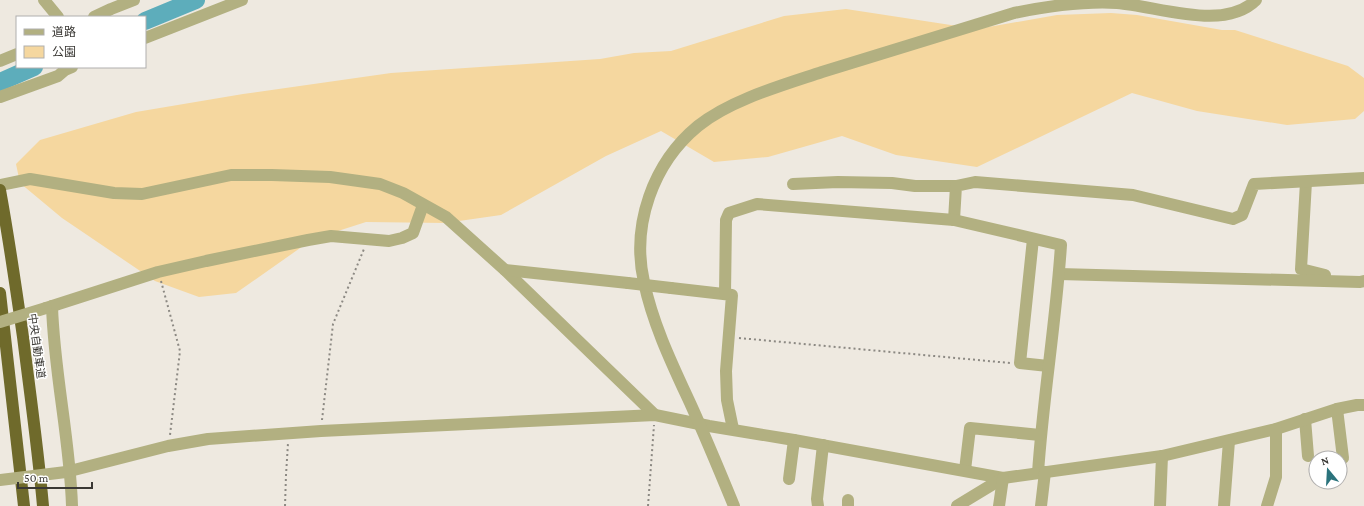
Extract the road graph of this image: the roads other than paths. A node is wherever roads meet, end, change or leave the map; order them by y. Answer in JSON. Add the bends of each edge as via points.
{"nodes":[{"id":1,"x":44,"y":0,"type":"edge"},
{"id":2,"x":134,"y":0,"type":"edge"},
{"id":3,"x":242,"y":0,"type":"edge"},
{"id":4,"x":1256,"y":0,"type":"edge"},
{"id":5,"x":57,"y":16,"type":"edge"},
{"id":6,"x":96,"y":16,"type":"edge"},
{"id":7,"x":146,"y":38,"type":"edge"},
{"id":8,"x":16,"y":54,"type":"edge"},
{"id":9,"x":0,"y":61,"type":"edge"},
{"id":10,"x":70,"y":68,"type":"edge"},
{"id":11,"x":0,"y":98,"type":"edge"},
{"id":12,"x":1364,"y":178,"type":"edge"},
{"id":13,"x":1306,"y":182,"type":"junction"},
{"id":14,"x":793,"y":184,"type":"dead end"},
{"id":15,"x":0,"y":185,"type":"edge"},
{"id":16,"x":956,"y":186,"type":"junction"},
{"id":17,"x":0,"y":190,"type":"edge"},
{"id":18,"x":423,"y":205,"type":"junction"},
{"id":19,"x":954,"y":220,"type":"junction"},
{"id":20,"x":1033,"y":239,"type":"junction"},
{"id":21,"x":505,"y":270,"type":"junction"},
{"id":22,"x":1059,"y":274,"type":"junction"},
{"id":23,"x":1329,"y":280,"type":"junction"},
{"id":24,"x":1363,"y":282,"type":"edge"},
{"id":25,"x":0,"y":293,"type":"edge"},
{"id":26,"x":725,"y":294,"type":"junction"},
{"id":27,"x":49,"y":307,"type":"junction"},
{"id":28,"x":0,"y":322,"type":"edge"},
{"id":29,"x":1048,"y":366,"type":"junction"},
{"id":30,"x":1364,"y":405,"type":"edge"},
{"id":31,"x":1337,"y":409,"type":"junction"},
{"id":32,"x":655,"y":415,"type":"junction"},
{"id":33,"x":1305,"y":419,"type":"junction"},
{"id":34,"x":700,"y":424,"type":"junction"},
{"id":35,"x":1276,"y":428,"type":"junction"},
{"id":36,"x":733,"y":429,"type":"junction"},
{"id":37,"x":1040,"y":435,"type":"junction"},
{"id":38,"x":794,"y":440,"type":"junction"},
{"id":39,"x":1229,"y":441,"type":"junction"},
{"id":40,"x":823,"y":445,"type":"junction"},
{"id":41,"x":1342,"y":450,"type":"edge"},
{"id":42,"x":1162,"y":456,"type":"junction"},
{"id":43,"x":1308,"y":456,"type":"dead end"},
{"id":44,"x":965,"y":470,"type":"junction"},
{"id":45,"x":69,"y":472,"type":"junction"},
{"id":46,"x":1042,"y":473,"type":"junction"},
{"id":47,"x":1003,"y":478,"type":"junction"},
{"id":48,"x":789,"y":479,"type":"dead end"},
{"id":49,"x":0,"y":480,"type":"edge"},
{"id":50,"x":24,"y":506,"type":"edge"},
{"id":51,"x":43,"y":506,"type":"edge"},
{"id":52,"x":72,"y":506,"type":"edge"},
{"id":53,"x":734,"y":506,"type":"edge"},
{"id":54,"x":818,"y":506,"type":"edge"},
{"id":55,"x":957,"y":506,"type":"edge"},
{"id":56,"x":999,"y":506,"type":"edge"},
{"id":57,"x":1041,"y":506,"type":"edge"},
{"id":58,"x":1160,"y":506,"type":"edge"},
{"id":59,"x":1224,"y":506,"type":"edge"},
{"id":60,"x":1267,"y":506,"type":"edge"}],
"edges":[{"from":1,"to":5,"type":"street"},
{"from":2,"to":6,"type":"street"},
{"from":3,"to":7,"type":"street"},
{"from":4,"to":34,"type":"street","via":[[1241,12],[1214,17],[1118,3],[1052,5],[1014,12],[769,90],[724,109],[699,126],[677,147],[661,169],[646,206],[640,251],[648,300],[669,356]]},
{"from":8,"to":9,"type":"street"},
{"from":10,"to":11,"type":"street","via":[[58,76]]},
{"from":12,"to":13,"type":"street"},
{"from":13,"to":16,"type":"street","via":[[1254,184],[1242,215],[1233,219],[1133,195],[975,182]]},
{"from":13,"to":23,"type":"street","via":[[1301,269],[1326,276]]},
{"from":14,"to":16,"type":"street","via":[[838,182]]},
{"from":15,"to":18,"type":"street","via":[[30,179],[114,193],[142,194],[231,175],[312,176],[380,184],[403,193]]},
{"from":16,"to":19,"type":"street"},
{"from":17,"to":51,"type":"highway","name":"中央自動車道","via":[[9,235]]},
{"from":18,"to":21,"type":"street","via":[[446,217]]},
{"from":18,"to":27,"type":"street","via":[[413,232],[402,238],[389,241],[331,236],[308,240],[158,272]]},
{"from":19,"to":20,"type":"street"},
{"from":19,"to":26,"type":"street","via":[[757,204],[729,213],[726,220]]},
{"from":20,"to":22,"type":"street","via":[[1061,245]]},
{"from":20,"to":29,"type":"street","via":[[1020,364]]},
{"from":21,"to":26,"type":"street","bridge":true},
{"from":21,"to":32,"type":"street"},
{"from":22,"to":23,"type":"street"},
{"from":22,"to":29,"type":"street"},
{"from":23,"to":24,"type":"street"},
{"from":25,"to":50,"type":"highway"},
{"from":26,"to":36,"type":"street","via":[[732,295],[726,371],[727,400]]},
{"from":27,"to":28,"type":"street","bridge":true},
{"from":27,"to":45,"type":"street"},
{"from":29,"to":37,"type":"street"},
{"from":30,"to":31,"type":"street"},
{"from":31,"to":33,"type":"street"},
{"from":31,"to":41,"type":"street"},
{"from":32,"to":34,"type":"street"},
{"from":32,"to":45,"type":"street","via":[[208,439],[168,446]]},
{"from":33,"to":35,"type":"street"},
{"from":33,"to":43,"type":"street"},
{"from":34,"to":36,"type":"street"},
{"from":34,"to":53,"type":"street"},
{"from":35,"to":39,"type":"street"},
{"from":35,"to":60,"type":"street","via":[[1276,477]]},
{"from":36,"to":38,"type":"street"},
{"from":37,"to":44,"type":"street","via":[[970,428]]},
{"from":37,"to":46,"type":"street"},
{"from":38,"to":40,"type":"street"},
{"from":38,"to":48,"type":"street"},
{"from":39,"to":42,"type":"street"},
{"from":39,"to":59,"type":"street"},
{"from":40,"to":44,"type":"street"},
{"from":40,"to":54,"type":"street"},
{"from":42,"to":46,"type":"street"},
{"from":42,"to":58,"type":"street"},
{"from":44,"to":47,"type":"street"},
{"from":45,"to":49,"type":"street","bridge":true},
{"from":45,"to":52,"type":"street"},
{"from":46,"to":47,"type":"street"},
{"from":46,"to":57,"type":"street"},
{"from":47,"to":55,"type":"street"},
{"from":47,"to":56,"type":"street"}]}
